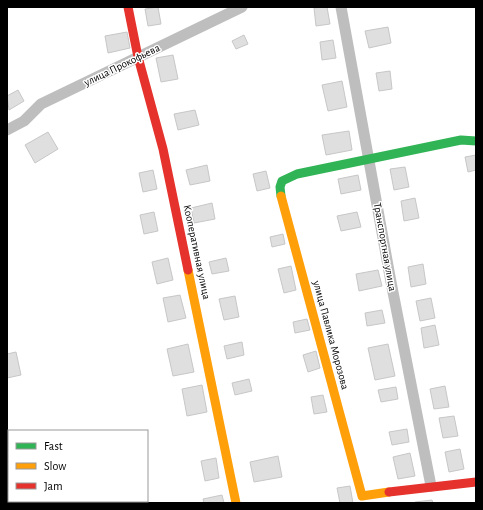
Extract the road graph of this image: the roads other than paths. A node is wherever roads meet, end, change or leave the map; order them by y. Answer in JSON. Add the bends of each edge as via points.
{"nodes":[{"id":1,"x":128,"y":7,"type":"edge"},
{"id":2,"x":242,"y":7,"type":"edge"},
{"id":3,"x":341,"y":7,"type":"edge"},
{"id":4,"x":138,"y":57,"type":"junction"},
{"id":5,"x":7,"y":130,"type":"edge"},
{"id":6,"x":476,"y":141,"type":"edge"},
{"id":7,"x":369,"y":160,"type":"junction"},
{"id":8,"x":476,"y":482,"type":"edge"},
{"id":9,"x":431,"y":486,"type":"junction"},
{"id":10,"x":236,"y":503,"type":"edge"}],
"edges":[{"from":1,"to":4,"type":"street","name":"Кооперативная улица"},
{"from":2,"to":4,"type":"street","name":"улица Прокофьева"},
{"from":3,"to":7,"type":"street","name":"Транспортная улица"},
{"from":4,"to":5,"type":"street","name":"улица Прокофьева","via":[[41,104],[24,121]]},
{"from":4,"to":10,"type":"street","name":"Кооперативная улица","via":[[163,149]]},
{"from":6,"to":7,"type":"street","via":[[461,140]]},
{"from":7,"to":9,"type":"street","name":"Транспортная улица"},
{"from":7,"to":9,"type":"street","name":"улица Павлика Морозова","via":[[287,177],[282,180],[280,191],[362,496]]},
{"from":8,"to":9,"type":"street"}]}
